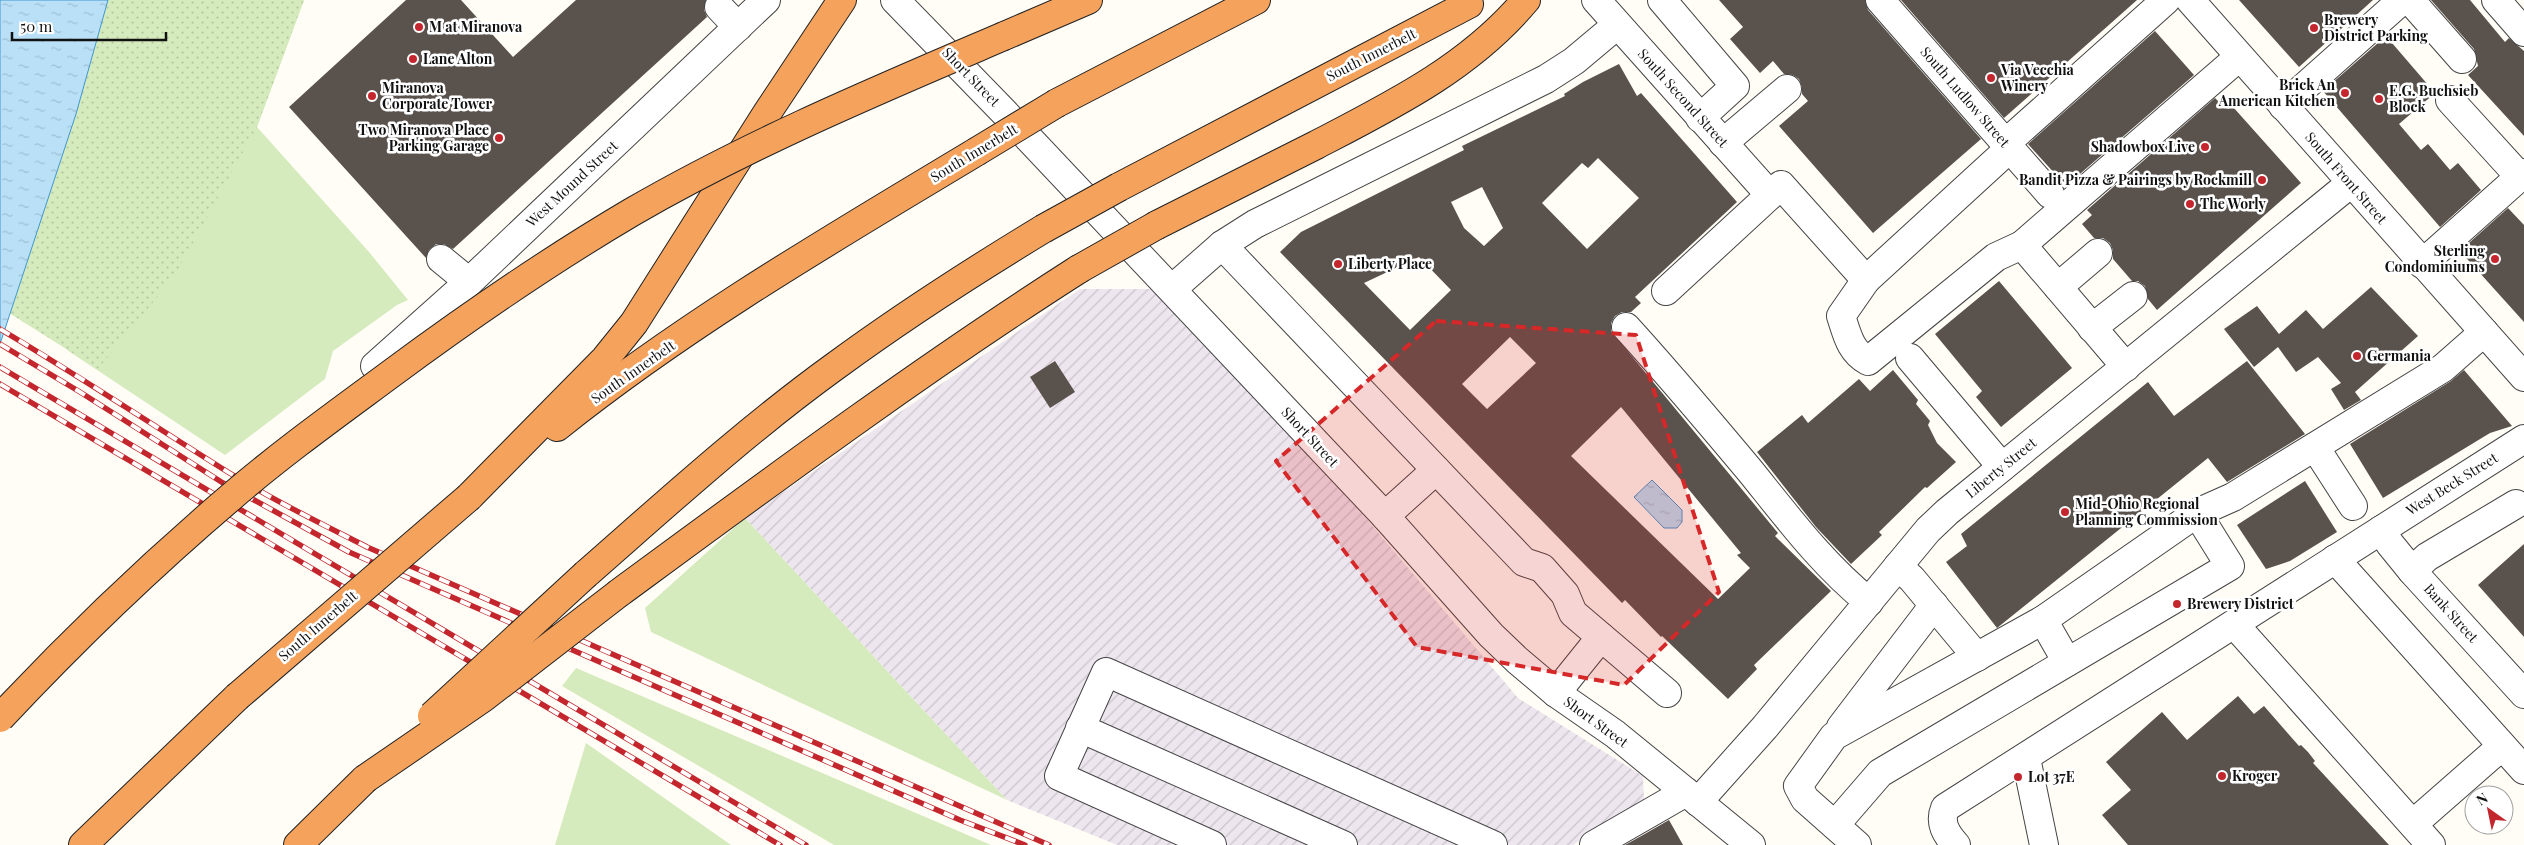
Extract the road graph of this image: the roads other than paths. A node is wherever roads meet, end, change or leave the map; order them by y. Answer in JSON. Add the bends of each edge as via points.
{"nodes":[{"id":1,"x":766,"y":0,"type":"edge"},
{"id":2,"x":895,"y":0,"type":"edge"},
{"id":3,"x":1256,"y":0,"type":"edge"},
{"id":4,"x":1596,"y":0,"type":"edge"},
{"id":5,"x":1662,"y":0,"type":"edge"},
{"id":6,"x":1880,"y":0,"type":"edge"},
{"id":7,"x":2166,"y":0,"type":"edge"},
{"id":8,"x":2190,"y":0,"type":"edge"},
{"id":9,"x":2402,"y":0,"type":"edge"},
{"id":10,"x":2410,"y":0,"type":"edge"},
{"id":11,"x":2496,"y":0,"type":"edge"},
{"id":12,"x":840,"y":3,"type":"edge"},
{"id":13,"x":1076,"y":3,"type":"edge"},
{"id":14,"x":1469,"y":4,"type":"dead end"},
{"id":15,"x":719,"y":7,"type":"dead end"},
{"id":16,"x":1519,"y":9,"type":"edge"},
{"id":17,"x":1617,"y":26,"type":"junction"},
{"id":18,"x":738,"y":28,"type":"junction"},
{"id":19,"x":2524,"y":32,"type":"edge"},
{"id":20,"x":2239,"y":57,"type":"junction"},
{"id":21,"x":2462,"y":60,"type":"dead end"},
{"id":22,"x":1787,"y":89,"type":"dead end"},
{"id":23,"x":2450,"y":100,"type":"dead end"},
{"id":24,"x":2283,"y":106,"type":"junction"},
{"id":25,"x":1700,"y":118,"type":"junction"},
{"id":26,"x":1723,"y":143,"type":"junction"},
{"id":27,"x":2008,"y":146,"type":"junction"},
{"id":28,"x":2522,"y":175,"type":"edge"},
{"id":29,"x":2351,"y":183,"type":"junction"},
{"id":30,"x":1770,"y":195,"type":"junction"},
{"id":31,"x":2055,"y":204,"type":"junction"},
{"id":32,"x":1222,"y":245,"type":"junction"},
{"id":33,"x":2022,"y":245,"type":"junction"},
{"id":34,"x":2098,"y":253,"type":"dead end"},
{"id":35,"x":441,"y":259,"type":"dead end"},
{"id":36,"x":2422,"y":264,"type":"junction"},
{"id":37,"x":1866,"y":280,"type":"junction"},
{"id":38,"x":469,"y":282,"type":"junction"},
{"id":39,"x":2058,"y":287,"type":"junction"},
{"id":40,"x":1172,"y":290,"type":"junction"},
{"id":41,"x":1666,"y":291,"type":"dead end"},
{"id":42,"x":2132,"y":296,"type":"dead end"},
{"id":43,"x":1626,"y":327,"type":"dead end"},
{"id":44,"x":2092,"y":328,"type":"junction"},
{"id":45,"x":2484,"y":332,"type":"junction"},
{"id":46,"x":1910,"y":358,"type":"dead end"},
{"id":47,"x":375,"y":366,"type":"dead end"},
{"id":48,"x":2126,"y":367,"type":"junction"},
{"id":49,"x":2524,"y":377,"type":"edge"},
{"id":50,"x":2524,"y":439,"type":"edge"},
{"id":51,"x":2315,"y":447,"type":"junction"},
{"id":52,"x":2002,"y":467,"type":"junction"},
{"id":53,"x":1436,"y":470,"type":"junction"},
{"id":54,"x":469,"y":497,"type":"junction"},
{"id":55,"x":2516,"y":504,"type":"dead end"},
{"id":56,"x":2353,"y":506,"type":"dead end"},
{"id":57,"x":2198,"y":514,"type":"junction"},
{"id":58,"x":1385,"y":516,"type":"junction"},
{"id":59,"x":2381,"y":530,"type":"junction"},
{"id":60,"x":2335,"y":559,"type":"junction"},
{"id":61,"x":1898,"y":566,"type":"junction"},
{"id":62,"x":2412,"y":571,"type":"junction"},
{"id":63,"x":1869,"y":602,"type":"junction"},
{"id":64,"x":1934,"y":606,"type":"junction"},
{"id":65,"x":2043,"y":620,"type":"junction"},
{"id":66,"x":2234,"y":624,"type":"junction"},
{"id":67,"x":1601,"y":636,"type":"junction"},
{"id":68,"x":1976,"y":657,"type":"junction"},
{"id":69,"x":2067,"y":662,"type":"junction"},
{"id":70,"x":1556,"y":693,"type":"junction"},
{"id":71,"x":1667,"y":694,"type":"dead end"},
{"id":72,"x":2524,"y":694,"type":"edge"},
{"id":73,"x":0,"y":718,"type":"edge"},
{"id":74,"x":1080,"y":728,"type":"junction"},
{"id":75,"x":1834,"y":736,"type":"junction"},
{"id":76,"x":2502,"y":746,"type":"junction"},
{"id":77,"x":2026,"y":758,"type":"junction"},
{"id":78,"x":2524,"y":770,"type":"edge"},
{"id":79,"x":365,"y":778,"type":"junction"},
{"id":80,"x":1692,"y":797,"type":"junction"},
{"id":81,"x":2413,"y":824,"type":"junction"},
{"id":82,"x":1835,"y":825,"type":"junction"},
{"id":83,"x":1484,"y":844,"type":"edge"},
{"id":84,"x":83,"y":845,"type":"edge"},
{"id":85,"x":298,"y":845,"type":"edge"},
{"id":86,"x":1212,"y":845,"type":"edge"},
{"id":87,"x":1343,"y":845,"type":"edge"},
{"id":88,"x":1594,"y":845,"type":"edge"},
{"id":89,"x":1751,"y":845,"type":"edge"},
{"id":90,"x":1857,"y":845,"type":"edge"},
{"id":91,"x":1956,"y":845,"type":"edge"},
{"id":92,"x":2044,"y":845,"type":"edge"},
{"id":93,"x":2431,"y":845,"type":"edge"}],
"edges":[{"from":1,"to":18,"type":"street","name":"West Mound Street"},
{"from":2,"to":40,"type":"street","name":"Short Street"},
{"from":3,"to":54,"type":"highway","name":"South Innerbelt","bridge":true,"via":[[1057,103],[838,234],[655,355]]},
{"from":4,"to":17,"type":"street","name":"South Second Street"},
{"from":5,"to":25,"type":"street","via":[[1735,86]]},
{"from":6,"to":27,"type":"street","name":"South Ludlow Street"},
{"from":7,"to":27,"type":"street"},
{"from":8,"to":20,"type":"street","name":"South Front Street"},
{"from":9,"to":24,"type":"street"},
{"from":10,"to":21,"type":"street"},
{"from":11,"to":19,"type":"street"},
{"from":12,"to":54,"type":"highway","via":[[634,323],[605,359]]},
{"from":13,"to":73,"type":"highway","bridge":true,"via":[[813,118],[709,171],[631,212],[473,313],[232,496],[143,574]]},
{"from":14,"to":79,"type":"highway","name":"South Innerbelt","bridge":true,"via":[[1119,187],[936,294],[833,367],[729,449],[586,574]]},
{"from":15,"to":18,"type":"street"},
{"from":16,"to":79,"type":"highway","bridge":true,"via":[[1477,50],[1428,85],[1079,268],[907,385],[619,594],[483,698]]},
{"from":17,"to":25,"type":"street","name":"South Second Street"},
{"from":17,"to":32,"type":"street","via":[[1546,79],[1255,224]]},
{"from":18,"to":38,"type":"street","name":"West Mound Street"},
{"from":20,"to":24,"type":"street","name":"South Front Street"},
{"from":20,"to":31,"type":"street"},
{"from":22,"to":26,"type":"street"},
{"from":23,"to":28,"type":"street"},
{"from":24,"to":29,"type":"street","name":"South Front Street"},
{"from":25,"to":26,"type":"street","name":"South Second Street"},
{"from":26,"to":30,"type":"street","name":"South Second Street"},
{"from":27,"to":31,"type":"street","name":"South Ludlow Street"},
{"from":27,"to":37,"type":"street"},
{"from":28,"to":36,"type":"street"},
{"from":29,"to":36,"type":"street","name":"South Front Street"},
{"from":29,"to":48,"type":"street","name":"Liberty Street"},
{"from":30,"to":37,"type":"street","via":[[1781,185]]},
{"from":30,"to":41,"type":"street"},
{"from":31,"to":33,"type":"street"},
{"from":32,"to":40,"type":"street"},
{"from":32,"to":53,"type":"street"},
{"from":33,"to":37,"type":"street","via":[[1996,257],[1868,361],[1852,348],[1841,316]]},
{"from":33,"to":39,"type":"street"},
{"from":34,"to":39,"type":"street"},
{"from":35,"to":38,"type":"street"},
{"from":36,"to":45,"type":"street","name":"South Front Street"},
{"from":38,"to":47,"type":"street","name":"West Mound Street"},
{"from":39,"to":44,"type":"street"},
{"from":40,"to":58,"type":"street","name":"Short Street"},
{"from":42,"to":44,"type":"street"},
{"from":43,"to":63,"type":"street","via":[[1700,410],[1815,551]]},
{"from":44,"to":48,"type":"street"},
{"from":45,"to":49,"type":"street","name":"South Front Street"},
{"from":45,"to":51,"type":"street","via":[[2444,368]]},
{"from":46,"to":52,"type":"street"},
{"from":48,"to":52,"type":"street","name":"Liberty Street"},
{"from":50,"to":59,"type":"street","name":"West Beck Street"},
{"from":51,"to":56,"type":"street"},
{"from":51,"to":57,"type":"street","via":[[2233,497]]},
{"from":52,"to":61,"type":"street","name":"Liberty Street","via":[[1947,512]]},
{"from":53,"to":58,"type":"street"},
{"from":53,"to":67,"type":"street","via":[[1524,562],[1542,568],[1565,594],[1573,613]]},
{"from":54,"to":84,"type":"highway","name":"South Innerbelt","bridge":true,"via":[[237,697]]},
{"from":55,"to":62,"type":"street","via":[[2427,557]]},
{"from":57,"to":65,"type":"street"},
{"from":57,"to":69,"type":"street","via":[[2230,566]]},
{"from":58,"to":70,"type":"street","name":"Short Street","via":[[1491,635]]},
{"from":59,"to":60,"type":"street","name":"West Beck Street"},
{"from":59,"to":62,"type":"street","name":"Bank Street"},
{"from":60,"to":66,"type":"street","name":"West Beck Street"},
{"from":60,"to":76,"type":"street"},
{"from":61,"to":63,"type":"street","name":"Liberty Street"},
{"from":61,"to":64,"type":"street"},
{"from":62,"to":72,"type":"street","name":"Bank Street"},
{"from":63,"to":80,"type":"street","name":"Liberty Street","via":[[1765,727]]},
{"from":64,"to":68,"type":"street"},
{"from":64,"to":75,"type":"street"},
{"from":65,"to":68,"type":"street"},
{"from":65,"to":69,"type":"street"},
{"from":66,"to":77,"type":"street","name":"West Beck Street"},
{"from":66,"to":81,"type":"street"},
{"from":67,"to":70,"type":"street"},
{"from":67,"to":71,"type":"street"},
{"from":68,"to":75,"type":"street"},
{"from":69,"to":82,"type":"street","via":[[1880,773]]},
{"from":70,"to":80,"type":"street","name":"Short Street","via":[[1615,734]]},
{"from":74,"to":83,"type":"street","via":[[1106,672]]},
{"from":74,"to":86,"type":"street","via":[[1059,776]]},
{"from":74,"to":87,"type":"street"},
{"from":75,"to":82,"type":"street","via":[[1798,786],[1805,799]]},
{"from":76,"to":78,"type":"street"},
{"from":76,"to":81,"type":"street"},
{"from":77,"to":91,"type":"street","name":"West Beck Street","via":[[1945,808],[1941,817],[1946,834]]},
{"from":77,"to":92,"type":"street"},
{"from":79,"to":85,"type":"highway","name":"South Innerbelt"},
{"from":80,"to":88,"type":"street","name":"Liberty Street"},
{"from":80,"to":89,"type":"street","name":"Short Street"},
{"from":81,"to":93,"type":"street"},
{"from":82,"to":90,"type":"street"}]}
